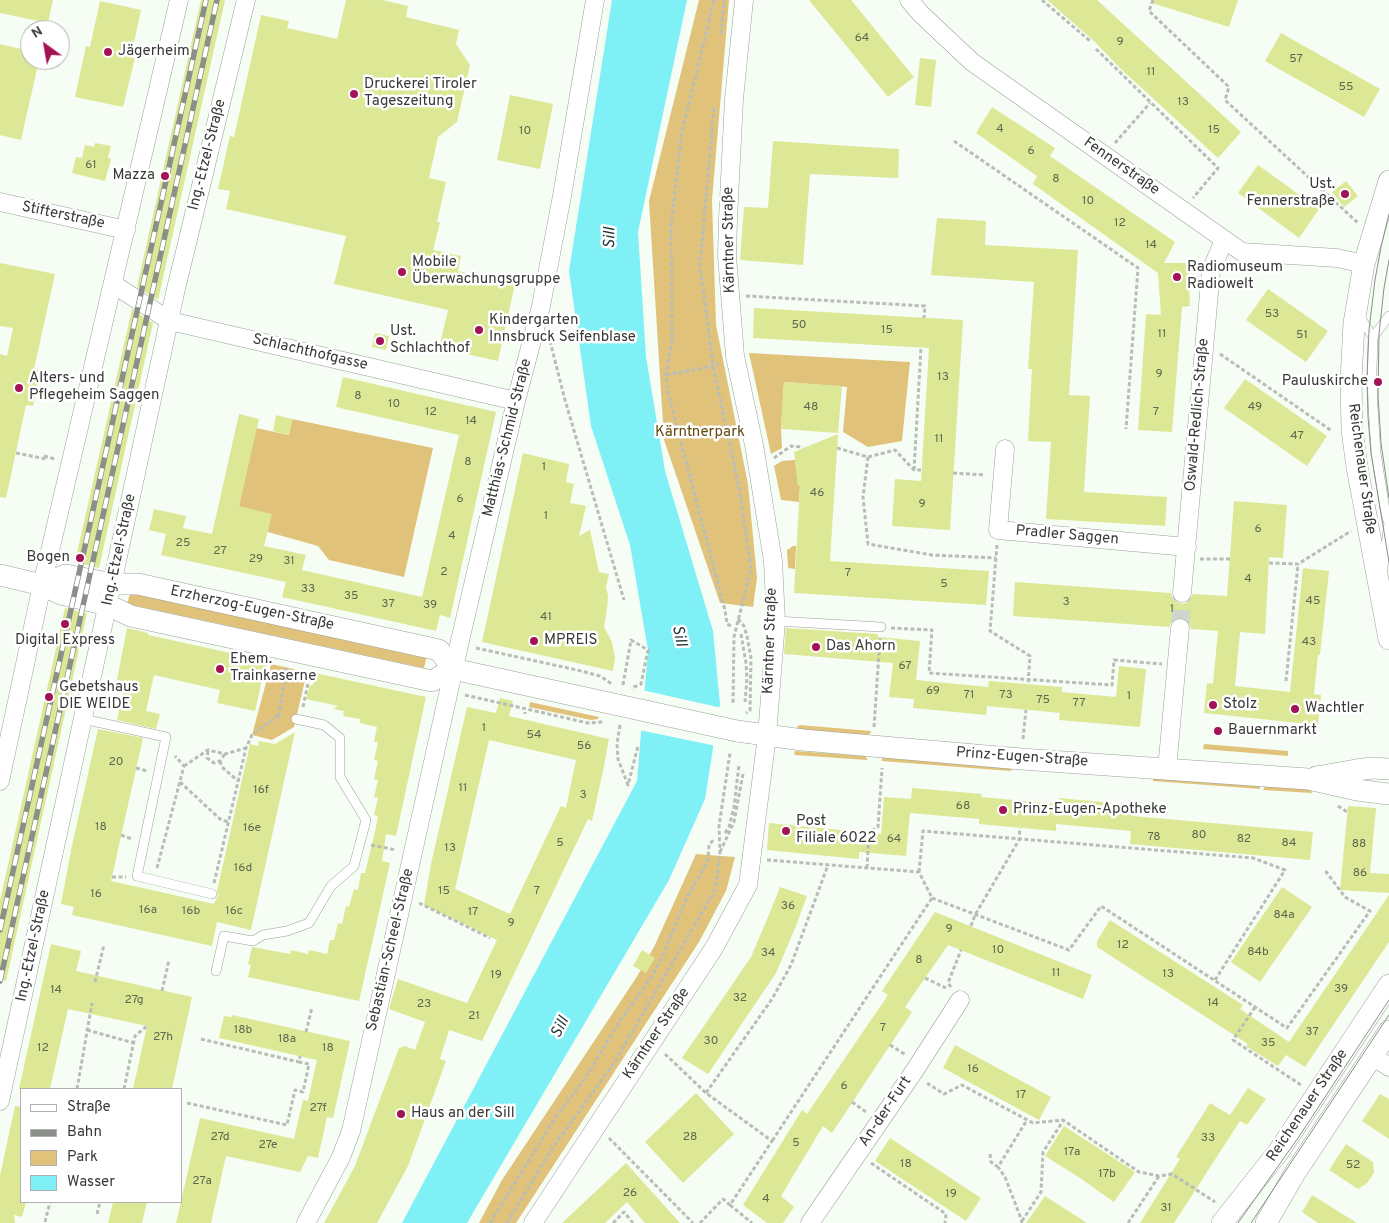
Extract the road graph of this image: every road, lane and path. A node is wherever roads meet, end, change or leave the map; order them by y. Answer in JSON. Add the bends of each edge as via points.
{"nodes":[{"id":1,"x":179,"y":0,"type":"edge"},
{"id":2,"x":246,"y":0,"type":"edge"},
{"id":3,"x":595,"y":0,"type":"edge"},
{"id":4,"x":714,"y":0,"type":"edge"},
{"id":5,"x":744,"y":0,"type":"edge"},
{"id":6,"x":910,"y":0,"type":"edge"},
{"id":7,"x":1042,"y":0,"type":"edge"},
{"id":8,"x":1152,"y":0,"type":"edge"},
{"id":9,"x":1048,"y":5,"type":"junction"},
{"id":10,"x":1044,"y":9,"type":"dead end"},
{"id":11,"x":1090,"y":41,"type":"dead end"},
{"id":12,"x":1096,"y":49,"type":"dead end"},
{"id":13,"x":1150,"y":103,"type":"junction"},
{"id":14,"x":954,"y":141,"type":"dead end"},
{"id":15,"x":1104,"y":155,"type":"junction"},
{"id":16,"x":1389,"y":182,"type":"edge"},
{"id":17,"x":0,"y":202,"type":"edge"},
{"id":18,"x":1182,"y":210,"type":"junction"},
{"id":19,"x":126,"y":230,"type":"junction"},
{"id":20,"x":1373,"y":232,"type":"junction"},
{"id":21,"x":1224,"y":240,"type":"junction"},
{"id":22,"x":1364,"y":264,"type":"junction"},
{"id":23,"x":113,"y":284,"type":"junction"},
{"id":24,"x":740,"y":298,"type":"dead end"},
{"id":25,"x":541,"y":306,"type":"junction"},
{"id":26,"x":1356,"y":311,"type":"junction"},
{"id":27,"x":1389,"y":316,"type":"edge"},
{"id":28,"x":924,"y":318,"type":"dead end"},
{"id":29,"x":170,"y":321,"type":"junction"},
{"id":30,"x":1373,"y":337,"type":"junction"},
{"id":31,"x":1205,"y":340,"type":"junction"},
{"id":32,"x":921,"y":348,"type":"dead end"},
{"id":33,"x":720,"y":363,"type":"dead end"},
{"id":34,"x":666,"y":375,"type":"junction"},
{"id":35,"x":516,"y":401,"type":"junction"},
{"id":36,"x":1126,"y":430,"type":"dead end"},
{"id":37,"x":1338,"y":432,"type":"dead end"},
{"id":38,"x":803,"y":447,"type":"dead end"},
{"id":39,"x":837,"y":448,"type":"dead end"},
{"id":40,"x":1005,"y":449,"type":"dead end"},
{"id":41,"x":16,"y":453,"type":"dead end"},
{"id":42,"x":868,"y":457,"type":"junction"},
{"id":43,"x":58,"y":459,"type":"dead end"},
{"id":44,"x":772,"y":459,"type":"dead end"},
{"id":45,"x":914,"y":470,"type":"junction"},
{"id":46,"x":921,"y":470,"type":"dead end"},
{"id":47,"x":954,"y":473,"type":"dead end"},
{"id":48,"x":1003,"y":476,"type":"junction"},
{"id":49,"x":1389,"y":524,"type":"edge"},
{"id":50,"x":998,"y":530,"type":"junction"},
{"id":51,"x":1354,"y":530,"type":"dead end"},
{"id":52,"x":1186,"y":553,"type":"junction"},
{"id":53,"x":996,"y":558,"type":"junction"},
{"id":54,"x":1230,"y":559,"type":"dead end"},
{"id":55,"x":1269,"y":563,"type":"dead end"},
{"id":56,"x":1298,"y":564,"type":"junction"},
{"id":57,"x":0,"y":575,"type":"edge"},
{"id":58,"x":113,"y":584,"type":"junction"},
{"id":59,"x":42,"y":585,"type":"junction"},
{"id":60,"x":1182,"y":593,"type":"tunnel mouth"},
{"id":61,"x":1380,"y":593,"type":"junction"},
{"id":62,"x":624,"y":600,"type":"dead end"},
{"id":63,"x":108,"y":605,"type":"junction"},
{"id":64,"x":776,"y":621,"type":"junction"},
{"id":65,"x":731,"y":626,"type":"dead end"},
{"id":66,"x":881,"y":627,"type":"junction"},
{"id":67,"x":1180,"y":628,"type":"tunnel mouth"},
{"id":68,"x":742,"y":634,"type":"dead end"},
{"id":69,"x":1389,"y":639,"type":"edge"},
{"id":70,"x":459,"y":645,"type":"junction"},
{"id":71,"x":289,"y":650,"type":"junction"},
{"id":72,"x":1176,"y":665,"type":"junction"},
{"id":73,"x":453,"y":669,"type":"junction"},
{"id":74,"x":1028,"y":679,"type":"junction"},
{"id":75,"x":1286,"y":681,"type":"dead end"},
{"id":76,"x":308,"y":684,"type":"dead end"},
{"id":77,"x":1028,"y":684,"type":"dead end"},
{"id":78,"x":633,"y":691,"type":"dead end"},
{"id":79,"x":464,"y":695,"type":"dead end"},
{"id":80,"x":745,"y":702,"type":"dead end"},
{"id":81,"x":617,"y":704,"type":"junction"},
{"id":82,"x":733,"y":704,"type":"dead end"},
{"id":83,"x":750,"y":710,"type":"dead end"},
{"id":84,"x":1026,"y":710,"type":"dead end"},
{"id":85,"x":279,"y":715,"type":"junction"},
{"id":86,"x":83,"y":719,"type":"junction"},
{"id":87,"x":298,"y":720,"type":"junction"},
{"id":88,"x":874,"y":727,"type":"dead end"},
{"id":89,"x":767,"y":736,"type":"junction"},
{"id":90,"x":1023,"y":739,"type":"dead end"},
{"id":91,"x":165,"y":745,"type":"junction"},
{"id":92,"x":638,"y":746,"type":"dead end"},
{"id":93,"x":246,"y":748,"type":"junction"},
{"id":94,"x":208,"y":750,"type":"junction"},
{"id":95,"x":730,"y":753,"type":"dead end"},
{"id":96,"x":225,"y":754,"type":"junction"},
{"id":97,"x":220,"y":761,"type":"junction"},
{"id":98,"x":739,"y":765,"type":"dead end"},
{"id":99,"x":744,"y":765,"type":"dead end"},
{"id":100,"x":184,"y":766,"type":"junction"},
{"id":101,"x":882,"y":768,"type":"dead end"},
{"id":102,"x":1389,"y":768,"type":"edge"},
{"id":103,"x":1167,"y":769,"type":"junction"},
{"id":104,"x":1308,"y":778,"type":"junction"},
{"id":105,"x":0,"y":781,"type":"edge"},
{"id":106,"x":238,"y":781,"type":"junction"},
{"id":107,"x":180,"y":782,"type":"junction"},
{"id":108,"x":1389,"y":794,"type":"edge"},
{"id":109,"x":228,"y":822,"type":"junction"},
{"id":110,"x":1020,"y":828,"type":"dead end"},
{"id":111,"x":725,"y":833,"type":"dead end"},
{"id":112,"x":714,"y":840,"type":"dead end"},
{"id":113,"x":1019,"y":840,"type":"junction"},
{"id":114,"x":360,"y":843,"type":"junction"},
{"id":115,"x":720,"y":852,"type":"junction"},
{"id":116,"x":412,"y":854,"type":"junction"},
{"id":117,"x":778,"y":861,"type":"dead end"},
{"id":118,"x":828,"y":865,"type":"junction"},
{"id":119,"x":866,"y":868,"type":"junction"},
{"id":120,"x":1324,"y":869,"type":"dead end"},
{"id":121,"x":919,"y":872,"type":"junction"},
{"id":122,"x":154,"y":880,"type":"junction"},
{"id":123,"x":212,"y":894,"type":"joint"},
{"id":124,"x":403,"y":896,"type":"junction"},
{"id":125,"x":932,"y":898,"type":"junction"},
{"id":126,"x":975,"y":915,"type":"junction"},
{"id":127,"x":971,"y":926,"type":"dead end"},
{"id":128,"x":490,"y":938,"type":"dead end"},
{"id":129,"x":104,"y":944,"type":"dead end"},
{"id":130,"x":961,"y":950,"type":"dead end"},
{"id":131,"x":170,"y":960,"type":"dead end"},
{"id":132,"x":216,"y":971,"type":"dead end"},
{"id":133,"x":925,"y":978,"type":"dead end"},
{"id":134,"x":1215,"y":980,"type":"junction"},
{"id":135,"x":95,"y":982,"type":"dead end"},
{"id":136,"x":948,"y":982,"type":"dead end"},
{"id":137,"x":1389,"y":985,"type":"edge"},
{"id":138,"x":946,"y":988,"type":"dead end"},
{"id":139,"x":162,"y":991,"type":"dead end"},
{"id":140,"x":960,"y":1000,"type":"dead end"},
{"id":141,"x":92,"y":1003,"type":"dead end"},
{"id":142,"x":312,"y":1007,"type":"dead end"},
{"id":143,"x":1255,"y":1007,"type":"junction"},
{"id":144,"x":147,"y":1026,"type":"dead end"},
{"id":145,"x":87,"y":1030,"type":"junction"},
{"id":146,"x":1389,"y":1031,"type":"edge"},
{"id":147,"x":306,"y":1032,"type":"dead end"},
{"id":148,"x":201,"y":1040,"type":"dead end"},
{"id":149,"x":134,"y":1043,"type":"junction"},
{"id":150,"x":890,"y":1045,"type":"dead end"},
{"id":151,"x":664,"y":1053,"type":"dead end"},
{"id":152,"x":904,"y":1054,"type":"dead end"},
{"id":153,"x":300,"y":1056,"type":"dead end"},
{"id":154,"x":299,"y":1062,"type":"junction"},
{"id":155,"x":1381,"y":1062,"type":"edge"},
{"id":156,"x":924,"y":1080,"type":"dead end"},
{"id":157,"x":77,"y":1088,"type":"edge"},
{"id":158,"x":124,"y":1088,"type":"edge"},
{"id":159,"x":1305,"y":1088,"type":"dead end"},
{"id":160,"x":706,"y":1093,"type":"junction"},
{"id":161,"x":0,"y":1101,"type":"edge"},
{"id":162,"x":852,"y":1102,"type":"dead end"},
{"id":163,"x":187,"y":1103,"type":"dead end"},
{"id":164,"x":866,"y":1112,"type":"dead end"},
{"id":165,"x":1027,"y":1120,"type":"junction"},
{"id":166,"x":1063,"y":1120,"type":"junction"},
{"id":167,"x":608,"y":1136,"type":"dead end"},
{"id":168,"x":772,"y":1141,"type":"junction"},
{"id":169,"x":990,"y":1154,"type":"dead end"},
{"id":170,"x":869,"y":1162,"type":"dead end"},
{"id":171,"x":998,"y":1167,"type":"junction"},
{"id":172,"x":1159,"y":1176,"type":"junction"},
{"id":173,"x":50,"y":1203,"type":"edge"},
{"id":174,"x":100,"y":1203,"type":"edge"},
{"id":175,"x":730,"y":1205,"type":"junction"},
{"id":176,"x":97,"y":1214,"type":"dead end"},
{"id":177,"x":1227,"y":1216,"type":"edge"},
{"id":178,"x":45,"y":1222,"type":"dead end"},
{"id":179,"x":1021,"y":1222,"type":"edge"},
{"id":180,"x":306,"y":1223,"type":"edge"},
{"id":181,"x":490,"y":1223,"type":"edge"},
{"id":182,"x":507,"y":1223,"type":"edge"},
{"id":183,"x":533,"y":1223,"type":"edge"},
{"id":184,"x":613,"y":1223,"type":"edge"},
{"id":185,"x":633,"y":1223,"type":"edge"},
{"id":186,"x":693,"y":1223,"type":"edge"},
{"id":187,"x":700,"y":1223,"type":"edge"},
{"id":188,"x":752,"y":1223,"type":"edge"},
{"id":189,"x":810,"y":1223,"type":"edge"},
{"id":190,"x":945,"y":1223,"type":"edge"},
{"id":191,"x":1128,"y":1223,"type":"edge"},
{"id":192,"x":1266,"y":1223,"type":"edge"}],
"edges":[{"from":1,"to":19,"type":"street"},
{"from":2,"to":29,"type":"street","name":"Ing.-Etzel-Straße"},
{"from":3,"to":25,"type":"street","name":"Matthias-Schmid-Straße"},
{"from":4,"to":34,"type":"path","via":[[682,131],[671,225],[672,342]]},
{"from":5,"to":64,"type":"street","name":"Kärntner Straße","via":[[734,99],[727,256],[735,356],[773,561]]},
{"from":6,"to":15,"type":"street","name":"Fennerstraße","via":[[972,62]]},
{"from":7,"to":9,"type":"path"},
{"from":8,"to":20,"type":"path","via":[[1149,11],[1229,87],[1225,100],[1365,230]]},
{"from":9,"to":10,"type":"path"},
{"from":9,"to":11,"type":"path"},
{"from":12,"to":13,"type":"path"},
{"from":13,"to":15,"type":"path"},
{"from":13,"to":18,"type":"path","via":[[1218,168]]},
{"from":14,"to":36,"type":"path","via":[[1138,268]]},
{"from":15,"to":18,"type":"street","name":"Fennerstraße"},
{"from":16,"to":20,"type":"street","name":"Reichenauer Straße"},
{"from":17,"to":19,"type":"street","name":"Stifterstraße"},
{"from":18,"to":21,"type":"street","name":"Fennerstraße"},
{"from":19,"to":23,"type":"street"},
{"from":20,"to":22,"type":"street","name":"Reichenauer Straße"},
{"from":21,"to":22,"type":"street","name":"Fennerstraße","via":[[1242,252],[1337,258]]},
{"from":21,"to":31,"type":"street","name":"Oswald-Redlich-Straße","via":[[1211,271]]},
{"from":22,"to":26,"type":"street","name":"Reichenauer Straße"},
{"from":23,"to":29,"type":"street","name":"Schlachthofgasse"},
{"from":23,"to":59,"type":"street"},
{"from":24,"to":28,"type":"path","via":[[925,306]]},
{"from":25,"to":35,"type":"street","name":"Matthias-Schmid-Straße"},
{"from":25,"to":62,"type":"path"},
{"from":26,"to":30,"type":"lane"},
{"from":26,"to":61,"type":"street","name":"Reichenauer Straße","via":[[1351,380],[1352,430]]},
{"from":27,"to":30,"type":"lane"},
{"from":29,"to":35,"type":"street","name":"Schlachthofgasse"},
{"from":29,"to":58,"type":"street","name":"Ing.-Etzel-Straße"},
{"from":30,"to":49,"type":"lane","via":[[1374,429]]},
{"from":31,"to":37,"type":"path","via":[[1212,348]]},
{"from":31,"to":52,"type":"street","name":"Oswald-Redlich-Straße"},
{"from":32,"to":45,"type":"path"},
{"from":33,"to":34,"type":"path"},
{"from":34,"to":65,"type":"path","via":[[727,624]]},
{"from":35,"to":70,"type":"street","name":"Matthias-Schmid-Straße"},
{"from":38,"to":44,"type":"path","via":[[791,446]]},
{"from":39,"to":42,"type":"path"},
{"from":40,"to":48,"type":"street","name":"Pradler Saggen"},
{"from":41,"to":43,"type":"path"},
{"from":42,"to":45,"type":"path","via":[[895,450]]},
{"from":42,"to":53,"type":"path","via":[[863,497],[868,544],[932,555]]},
{"from":45,"to":46,"type":"path"},
{"from":47,"to":48,"type":"path"},
{"from":48,"to":50,"type":"street","name":"Pradler Saggen"},
{"from":49,"to":61,"type":"lane"},
{"from":50,"to":52,"type":"street","name":"Pradler Saggen"},
{"from":50,"to":53,"type":"path"},
{"from":51,"to":56,"type":"path"},
{"from":52,"to":54,"type":"path"},
{"from":52,"to":60,"type":"street","name":"Oswald-Redlich-Straße"},
{"from":53,"to":74,"type":"path","via":[[990,631],[1030,656]]},
{"from":55,"to":56,"type":"path"},
{"from":56,"to":75,"type":"path"},
{"from":57,"to":59,"type":"street"},
{"from":58,"to":59,"type":"street","name":"Erzherzog-Eugen-Straße","via":[[66,575]]},
{"from":58,"to":63,"type":"street","name":"Ing.-Etzel-Straße"},
{"from":58,"to":73,"type":"street","name":"Erzherzog-Eugen-Straße","via":[[138,584],[439,650]]},
{"from":59,"to":63,"type":"street","via":[[61,594]]},
{"from":59,"to":105,"type":"street"},
{"from":61,"to":69,"type":"street","name":"Reichenauer Straße"},
{"from":63,"to":71,"type":"street","via":[[130,616]]},
{"from":63,"to":86,"type":"street","name":"Ing.-Etzel-Straße"},
{"from":64,"to":66,"type":"lane"},
{"from":64,"to":89,"type":"street","name":"Kärntner Straße"},
{"from":66,"to":74,"type":"path","via":[[932,630],[929,673]]},
{"from":66,"to":88,"type":"path"},
{"from":67,"to":72,"type":"street"},
{"from":68,"to":80,"type":"path","via":[[747,679]]},
{"from":70,"to":73,"type":"street","name":"Matthias-Schmid-Straße"},
{"from":70,"to":81,"type":"path","via":[[600,676]]},
{"from":71,"to":73,"type":"street","via":[[432,682]]},
{"from":71,"to":85,"type":"path"},
{"from":72,"to":74,"type":"path","via":[[1114,660],[1112,685]]},
{"from":72,"to":103,"type":"street"},
{"from":73,"to":81,"type":"street"},
{"from":73,"to":116,"type":"street","name":"Sebastian-Scheel-Straße"},
{"from":74,"to":77,"type":"path"},
{"from":76,"to":87,"type":"path"},
{"from":78,"to":81,"type":"path","via":[[641,684],[648,650],[631,640]]},
{"from":79,"to":81,"type":"path","via":[[588,723]]},
{"from":81,"to":89,"type":"street","name":"Prinz-Eugen-Straße","bridge":true},
{"from":81,"to":92,"type":"path","via":[[618,759],[628,786]]},
{"from":82,"to":83,"type":"path","via":[[734,637],[738,619],[744,626],[751,658]]},
{"from":84,"to":90,"type":"path"},
{"from":85,"to":87,"type":"path"},
{"from":85,"to":93,"type":"path","via":[[252,734]]},
{"from":86,"to":91,"type":"lane","via":[[166,736]]},
{"from":86,"to":161,"type":"street","name":"Ing.-Etzel-Straße"},
{"from":87,"to":114,"type":"lane","via":[[324,725],[340,738],[340,778],[366,820]]},
{"from":89,"to":103,"type":"street","name":"Prinz-Eugen-Straße"},
{"from":89,"to":183,"type":"street","name":"Kärntner Straße","via":[[748,885],[714,948]]},
{"from":91,"to":100,"type":"path"},
{"from":91,"to":122,"type":"lane","via":[[137,876]]},
{"from":93,"to":96,"type":"path"},
{"from":93,"to":106,"type":"path"},
{"from":94,"to":96,"type":"path"},
{"from":94,"to":97,"type":"path","via":[[207,758],[214,764]]},
{"from":94,"to":100,"type":"path"},
{"from":95,"to":115,"type":"path","via":[[718,826]]},
{"from":96,"to":97,"type":"path"},
{"from":97,"to":106,"type":"path","via":[[222,767]]},
{"from":98,"to":111,"type":"path","via":[[734,807]]},
{"from":99,"to":115,"type":"path","via":[[734,822]]},
{"from":100,"to":107,"type":"path"},
{"from":101,"to":119,"type":"path","via":[[880,826],[869,832]]},
{"from":102,"to":104,"type":"street","name":"Prinz-Eugen-Straße"},
{"from":103,"to":104,"type":"street","name":"Prinz-Eugen-Straße"},
{"from":104,"to":108,"type":"street","name":"Prinz-Eugen-Straße"},
{"from":106,"to":109,"type":"path"},
{"from":107,"to":109,"type":"path","via":[[220,819]]},
{"from":107,"to":122,"type":"path"},
{"from":109,"to":123,"type":"path"},
{"from":110,"to":113,"type":"path"},
{"from":112,"to":181,"type":"path","via":[[709,845],[704,868],[686,899],[662,958],[586,1077],[555,1118]]},
{"from":113,"to":121,"type":"path","via":[[924,831]]},
{"from":113,"to":126,"type":"path"},
{"from":113,"to":134,"type":"path","via":[[1254,858],[1285,870]]},
{"from":114,"to":116,"type":"path"},
{"from":114,"to":132,"type":"lane","via":[[354,866],[331,886],[309,923],[263,935],[253,941],[224,936]]},
{"from":115,"to":182,"type":"path","via":[[715,890],[614,1063],[552,1150]]},
{"from":116,"to":124,"type":"street","name":"Sebastian-Scheel-Straße"},
{"from":117,"to":118,"type":"path"},
{"from":118,"to":119,"type":"path"},
{"from":118,"to":160,"type":"path","via":[[791,965],[772,999]]},
{"from":119,"to":121,"type":"path"},
{"from":120,"to":143,"type":"path","via":[[1344,897],[1370,910],[1287,1028]]},
{"from":121,"to":125,"type":"path"},
{"from":122,"to":123,"type":"lane"},
{"from":124,"to":128,"type":"path"},
{"from":124,"to":180,"type":"street","name":"Sebastian-Scheel-Straße","via":[[351,1131]]},
{"from":125,"to":126,"type":"path"},
{"from":125,"to":168,"type":"path"},
{"from":126,"to":127,"type":"path"},
{"from":126,"to":134,"type":"path","via":[[1069,950],[1101,906]]},
{"from":129,"to":135,"type":"path"},
{"from":130,"to":136,"type":"path"},
{"from":131,"to":139,"type":"path"},
{"from":133,"to":138,"type":"path"},
{"from":134,"to":143,"type":"path"},
{"from":137,"to":177,"type":"street","name":"Reichenauer Straße","via":[[1279,1151]]},
{"from":140,"to":189,"type":"street","name":"An-der-Furt"},
{"from":141,"to":145,"type":"path"},
{"from":142,"to":147,"type":"path"},
{"from":143,"to":159,"type":"path","via":[[1233,1040]]},
{"from":144,"to":149,"type":"path","via":[[135,1036]]},
{"from":145,"to":149,"type":"path"},
{"from":145,"to":157,"type":"path"},
{"from":146,"to":155,"type":"street","name":"Reichenauer Straße"},
{"from":148,"to":154,"type":"path"},
{"from":149,"to":158,"type":"path"},
{"from":150,"to":152,"type":"path"},
{"from":151,"to":160,"type":"path"},
{"from":153,"to":154,"type":"path"},
{"from":154,"to":163,"type":"path","via":[[309,1064],[303,1092],[295,1090],[287,1124]]},
{"from":155,"to":192,"type":"street","name":"Reichenauer Straße","via":[[1295,1173]]},
{"from":156,"to":165,"type":"path","via":[[944,1094],[962,1085]]},
{"from":160,"to":168,"type":"path"},
{"from":162,"to":164,"type":"path"},
{"from":165,"to":166,"type":"path","via":[[1033,1123]]},
{"from":165,"to":171,"type":"path"},
{"from":166,"to":172,"type":"path","via":[[1139,1172]]},
{"from":166,"to":179,"type":"path","via":[[1043,1152],[1041,1192]]},
{"from":167,"to":186,"type":"path"},
{"from":168,"to":175,"type":"path"},
{"from":169,"to":171,"type":"path","via":[[991,1162]]},
{"from":170,"to":190,"type":"path","via":[[946,1214]]},
{"from":171,"to":179,"type":"path","via":[[1005,1177]]},
{"from":172,"to":177,"type":"path","via":[[1172,1174]]},
{"from":172,"to":191,"type":"path"},
{"from":173,"to":178,"type":"path"},
{"from":174,"to":176,"type":"path"},
{"from":175,"to":187,"type":"path","via":[[723,1199]]},
{"from":175,"to":188,"type":"path"},
{"from":184,"to":185,"type":"path","via":[[624,1212]]}]}
